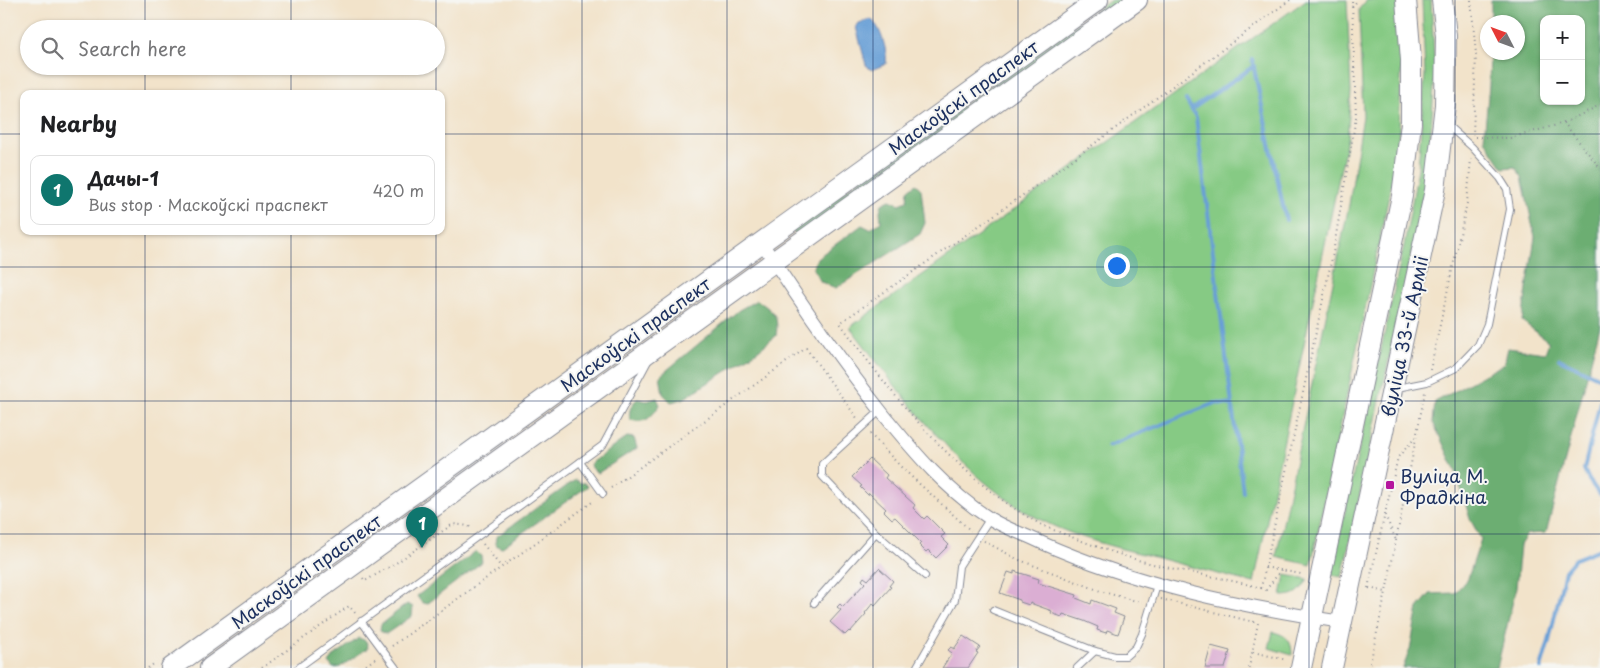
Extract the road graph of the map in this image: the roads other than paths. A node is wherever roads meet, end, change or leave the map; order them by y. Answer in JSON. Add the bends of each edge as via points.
{"nodes":[{"id":1,"x":1098,"y":0,"type":"edge"},
{"id":2,"x":1136,"y":0,"type":"edge"},
{"id":3,"x":1406,"y":0,"type":"edge"},
{"id":4,"x":1442,"y":0,"type":"edge"},
{"id":5,"x":1443,"y":122,"type":"junction"},
{"id":6,"x":762,"y":243,"type":"junction"},
{"id":7,"x":774,"y":262,"type":"junction"},
{"id":8,"x":656,"y":347,"type":"junction"},
{"id":9,"x":1393,"y":389,"type":"junction"},
{"id":10,"x":881,"y":410,"type":"junction"},
{"id":11,"x":580,"y":462,"type":"junction"},
{"id":12,"x":603,"y":494,"type":"road end"},
{"id":13,"x":990,"y":518,"type":"junction"},
{"id":14,"x":876,"y":534,"type":"junction"},
{"id":15,"x":925,"y":576,"type":"dead end"},
{"id":16,"x":1157,"y":585,"type":"junction"},
{"id":17,"x":814,"y":603,"type":"dead end"},
{"id":18,"x":993,"y":610,"type":"dead end"},
{"id":19,"x":1311,"y":618,"type":"junction"},
{"id":20,"x":361,"y":621,"type":"junction"},
{"id":21,"x":1342,"y":622,"type":"junction"},
{"id":22,"x":1095,"y":651,"type":"junction"},
{"id":23,"x":1295,"y":664,"type":"edge"},
{"id":24,"x":171,"y":668,"type":"edge"},
{"id":25,"x":210,"y":668,"type":"edge"},
{"id":26,"x":298,"y":668,"type":"edge"},
{"id":27,"x":396,"y":668,"type":"edge"},
{"id":28,"x":916,"y":668,"type":"edge"},
{"id":29,"x":1077,"y":668,"type":"edge"},
{"id":30,"x":1332,"y":668,"type":"edge"}],
"edges":[{"from":1,"to":6,"type":"main road","name":"Маскоўскі праспект"},
{"from":2,"to":7,"type":"main road","name":"Маскоўскі праспект"},
{"from":3,"to":19,"type":"main road","name":"вуліца 33-й Арміі","via":[[1411,60],[1411,123],[1402,196]]},
{"from":4,"to":5,"type":"main road","name":"вуліца 33-й Арміі","via":[[1446,36]]},
{"from":5,"to":9,"type":"main road","name":"вуліца 33-й Арміі","via":[[1435,190]]},
{"from":5,"to":9,"type":"lane","via":[[1472,146],[1507,189],[1510,209],[1488,324],[1478,345],[1456,368],[1427,382]]},
{"from":6,"to":7,"type":"street"},
{"from":6,"to":24,"type":"main road","name":"Маскоўскі праспект"},
{"from":7,"to":8,"type":"main road","name":"Маскоўскі праспект"},
{"from":7,"to":10,"type":"street","via":[[850,373]]},
{"from":8,"to":11,"type":"lane","via":[[603,445]]},
{"from":8,"to":25,"type":"main road","name":"Маскоўскі праспект"},
{"from":9,"to":21,"type":"main road","name":"вуліца 33-й Арміі"},
{"from":10,"to":13,"type":"street","via":[[947,485]]},
{"from":10,"to":14,"type":"lane","via":[[822,464],[822,476]]},
{"from":11,"to":12,"type":"lane"},
{"from":11,"to":20,"type":"lane"},
{"from":13,"to":16,"type":"street","via":[[1064,552]]},
{"from":13,"to":28,"type":"lane","via":[[959,566],[955,600]]},
{"from":14,"to":15,"type":"lane"},
{"from":14,"to":17,"type":"lane"},
{"from":16,"to":19,"type":"street"},
{"from":16,"to":22,"type":"lane","via":[[1136,647],[1126,656]]},
{"from":18,"to":22,"type":"lane"},
{"from":19,"to":21,"type":"street"},
{"from":19,"to":23,"type":"main road","name":"вуліца 33-й Арміі"},
{"from":20,"to":26,"type":"lane"},
{"from":20,"to":27,"type":"lane"},
{"from":21,"to":30,"type":"main road","name":"вуліца 33-й Арміі"},
{"from":22,"to":29,"type":"lane"}]}
